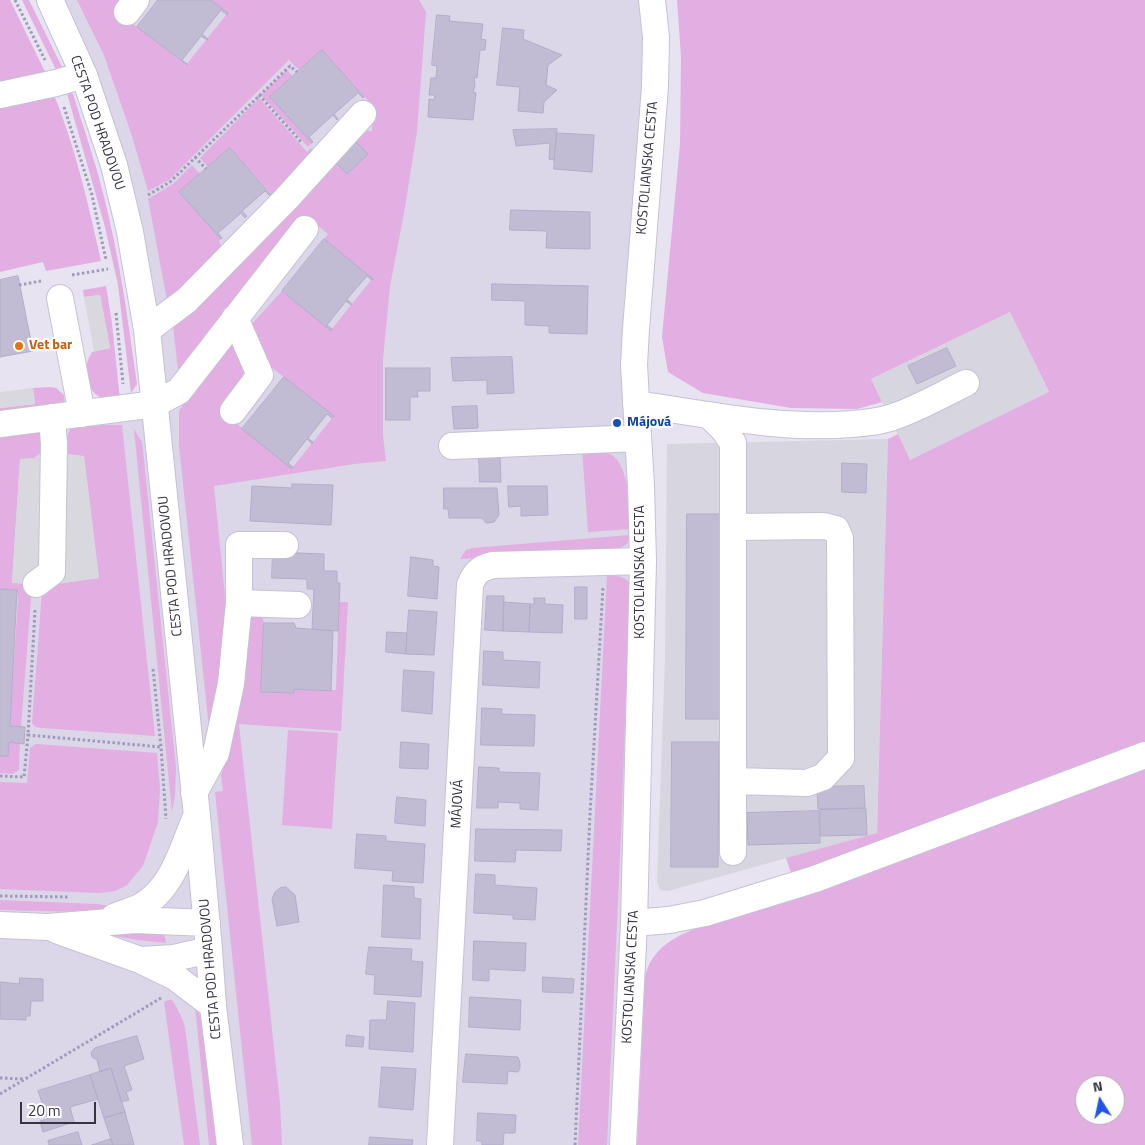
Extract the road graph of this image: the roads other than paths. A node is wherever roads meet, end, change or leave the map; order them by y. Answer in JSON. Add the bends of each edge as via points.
{"nodes":[{"id":1,"x":50,"y":0,"type":"edge"},
{"id":2,"x":652,"y":0,"type":"edge"},
{"id":3,"x":84,"y":75,"type":"junction"},
{"id":4,"x":0,"y":95,"type":"edge"},
{"id":5,"x":363,"y":114,"type":"dead end"},
{"id":6,"x":305,"y":229,"type":"dead end"},
{"id":7,"x":55,"y":289,"type":"road end"},
{"id":8,"x":235,"y":318,"type":"junction"},
{"id":9,"x":147,"y":330,"type":"junction"},
{"id":10,"x":966,"y":383,"type":"dead end"},
{"id":11,"x":155,"y":404,"type":"junction"},
{"id":12,"x":636,"y":404,"type":"junction"},
{"id":13,"x":233,"y":411,"type":"dead end"},
{"id":14,"x":82,"y":414,"type":"junction"},
{"id":15,"x":709,"y":415,"type":"junction"},
{"id":16,"x":52,"y":417,"type":"junction"},
{"id":17,"x":0,"y":424,"type":"edge"},
{"id":18,"x":638,"y":438,"type":"junction"},
{"id":19,"x":452,"y":446,"type":"dead end"},
{"id":20,"x":734,"y":527,"type":"junction"},
{"id":21,"x":285,"y":546,"type":"dead end"},
{"id":22,"x":643,"y":561,"type":"junction"},
{"id":23,"x":36,"y":584,"type":"road end"},
{"id":24,"x":239,"y":603,"type":"junction"},
{"id":25,"x":298,"y":605,"type":"dead end"},
{"id":26,"x":1145,"y":755,"type":"edge"},
{"id":27,"x":733,"y":781,"type":"junction"},
{"id":28,"x":195,"y":805,"type":"junction"},
{"id":29,"x":733,"y":852,"type":"dead end"},
{"id":30,"x":99,"y":923,"type":"junction"},
{"id":31,"x":207,"y":923,"type":"junction"},
{"id":32,"x":634,"y":923,"type":"junction"},
{"id":33,"x":0,"y":925,"type":"edge"},
{"id":34,"x":48,"y":927,"type":"junction"},
{"id":35,"x":209,"y":950,"type":"junction"},
{"id":36,"x":140,"y":960,"type":"junction"},
{"id":37,"x":213,"y":1006,"type":"junction"},
{"id":38,"x":230,"y":1145,"type":"edge"},
{"id":39,"x":440,"y":1145,"type":"edge"},
{"id":40,"x":623,"y":1145,"type":"edge"}],
"edges":[{"from":1,"to":3,"type":"street","name":"CESTA POD HRADOVOU"},
{"from":2,"to":12,"type":"street","name":"KOSTOLIANSKA CESTA","via":[[656,37],[655,87],[636,328]]},
{"from":3,"to":4,"type":"street"},
{"from":3,"to":9,"type":"street","name":"CESTA POD HRADOVOU","via":[[116,174]]},
{"from":5,"to":9,"type":"street","via":[[286,199],[186,300]]},
{"from":6,"to":8,"type":"street"},
{"from":7,"to":14,"type":"street"},
{"from":8,"to":11,"type":"street","via":[[179,391]]},
{"from":8,"to":13,"type":"street","via":[[260,375]]},
{"from":9,"to":11,"type":"street","name":"CESTA POD HRADOVOU"},
{"from":10,"to":15,"type":"street","via":[[908,411],[877,421],[832,426],[783,425]]},
{"from":11,"to":14,"type":"street"},
{"from":11,"to":28,"type":"street","name":"CESTA POD HRADOVOU"},
{"from":12,"to":15,"type":"street"},
{"from":12,"to":18,"type":"street","name":"KOSTOLIANSKA CESTA"},
{"from":14,"to":16,"type":"street"},
{"from":15,"to":20,"type":"street","via":[[733,443]]},
{"from":16,"to":17,"type":"street"},
{"from":16,"to":23,"type":"street","via":[[52,572]]},
{"from":18,"to":19,"type":"street"},
{"from":18,"to":22,"type":"street","name":"KOSTOLIANSKA CESTA"},
{"from":20,"to":27,"type":"street"},
{"from":20,"to":27,"type":"street","via":[[824,526],[836,530],[840,538],[841,758],[823,777],[807,783]]},
{"from":21,"to":24,"type":"street","via":[[239,544]]},
{"from":22,"to":32,"type":"street","name":"KOSTOLIANSKA CESTA"},
{"from":22,"to":39,"type":"street","name":"MÁJOVÁ","via":[[493,565],[481,568],[470,585]]},
{"from":24,"to":25,"type":"street"},
{"from":24,"to":28,"type":"street","via":[[231,684],[220,739]]},
{"from":26,"to":32,"type":"street","via":[[816,879],[705,913]]},
{"from":27,"to":29,"type":"street"},
{"from":28,"to":30,"type":"street","via":[[162,889],[140,907]]},
{"from":28,"to":31,"type":"street","name":"CESTA POD HRADOVOU"},
{"from":30,"to":31,"type":"street","via":[[135,920]]},
{"from":30,"to":34,"type":"street"},
{"from":31,"to":35,"type":"street","name":"CESTA POD HRADOVOU"},
{"from":32,"to":40,"type":"street","name":"KOSTOLIANSKA CESTA"},
{"from":33,"to":34,"type":"street"},
{"from":34,"to":36,"type":"street"},
{"from":35,"to":36,"type":"street","via":[[174,958]]},
{"from":35,"to":37,"type":"street","name":"CESTA POD HRADOVOU"},
{"from":36,"to":37,"type":"street","via":[[175,977]]},
{"from":37,"to":38,"type":"street","name":"CESTA POD HRADOVOU"}]}
